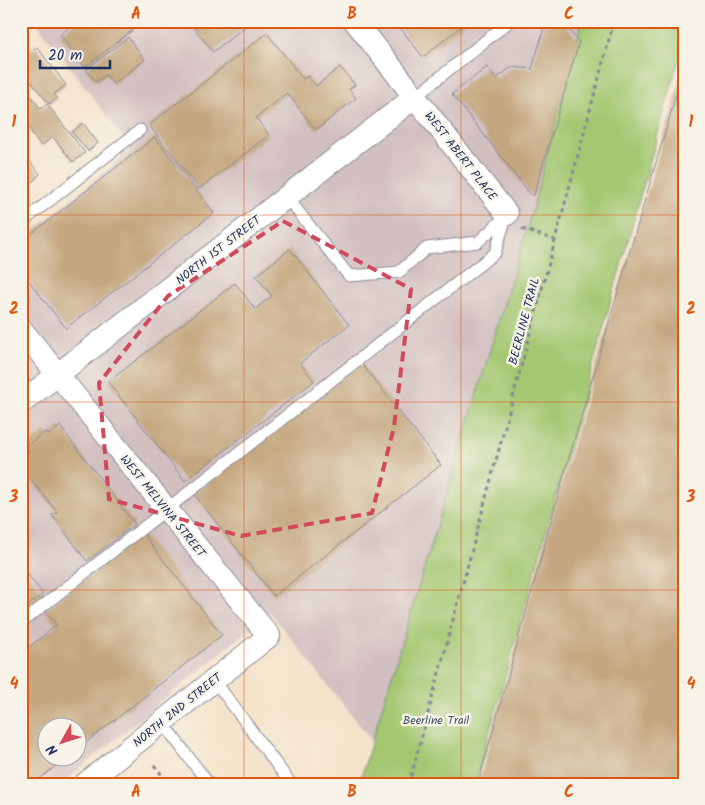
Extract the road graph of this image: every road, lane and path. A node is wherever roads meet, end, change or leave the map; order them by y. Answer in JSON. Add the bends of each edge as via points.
{"nodes":[{"id":1,"x":355,"y":21,"type":"edge"},
{"id":2,"x":510,"y":21,"type":"edge"},
{"id":3,"x":614,"y":21,"type":"edge"},
{"id":4,"x":415,"y":97,"type":"junction"},
{"id":5,"x":140,"y":130,"type":"dead end"},
{"id":6,"x":286,"y":196,"type":"junction"},
{"id":7,"x":508,"y":214,"type":"junction"},
{"id":8,"x":21,"y":222,"type":"edge"},
{"id":9,"x":555,"y":240,"type":"junction"},
{"id":10,"x":21,"y":329,"type":"edge"},
{"id":11,"x":58,"y":375,"type":"junction"},
{"id":12,"x":21,"y":404,"type":"edge"},
{"id":13,"x":166,"y":510,"type":"junction"},
{"id":14,"x":21,"y":623,"type":"edge"},
{"id":15,"x":269,"y":636,"type":"joint"},
{"id":16,"x":214,"y":680,"type":"junction"},
{"id":17,"x":162,"y":722,"type":"junction"},
{"id":18,"x":154,"y":765,"type":"dead end"},
{"id":19,"x":88,"y":783,"type":"edge"},
{"id":20,"x":170,"y":784,"type":"edge"},
{"id":21,"x":209,"y":784,"type":"edge"},
{"id":22,"x":290,"y":784,"type":"edge"},
{"id":23,"x":409,"y":784,"type":"edge"}],
"edges":[{"from":1,"to":4,"type":"street","name":"WEST ABERT PLACE"},
{"from":2,"to":4,"type":"lane"},
{"from":3,"to":9,"type":"path","name":"BEERLINE TRAIL"},
{"from":4,"to":6,"type":"street","name":"NORTH 1ST STREET"},
{"from":4,"to":7,"type":"street","name":"WEST ABERT PLACE"},
{"from":5,"to":8,"type":"lane"},
{"from":6,"to":7,"type":"lane","via":[[349,276],[398,272],[427,248],[478,242]]},
{"from":6,"to":11,"type":"street","name":"NORTH 1ST STREET"},
{"from":7,"to":9,"type":"path","via":[[522,229]]},
{"from":7,"to":13,"type":"lane","via":[[495,253]]},
{"from":9,"to":23,"type":"path","name":"BEERLINE TRAIL"},
{"from":10,"to":11,"type":"street","name":"WEST MELVINA STREET"},
{"from":11,"to":12,"type":"street","name":"NORTH 1ST STREET"},
{"from":11,"to":13,"type":"street","name":"WEST MELVINA STREET"},
{"from":13,"to":14,"type":"lane"},
{"from":13,"to":15,"type":"street","name":"WEST MELVINA STREET"},
{"from":15,"to":16,"type":"street","name":"NORTH 2ND STREET"},
{"from":16,"to":17,"type":"street","name":"NORTH 2ND STREET"},
{"from":16,"to":22,"type":"lane"},
{"from":17,"to":19,"type":"street","name":"NORTH 2ND STREET"},
{"from":17,"to":21,"type":"lane"},
{"from":18,"to":20,"type":"path"}]}
